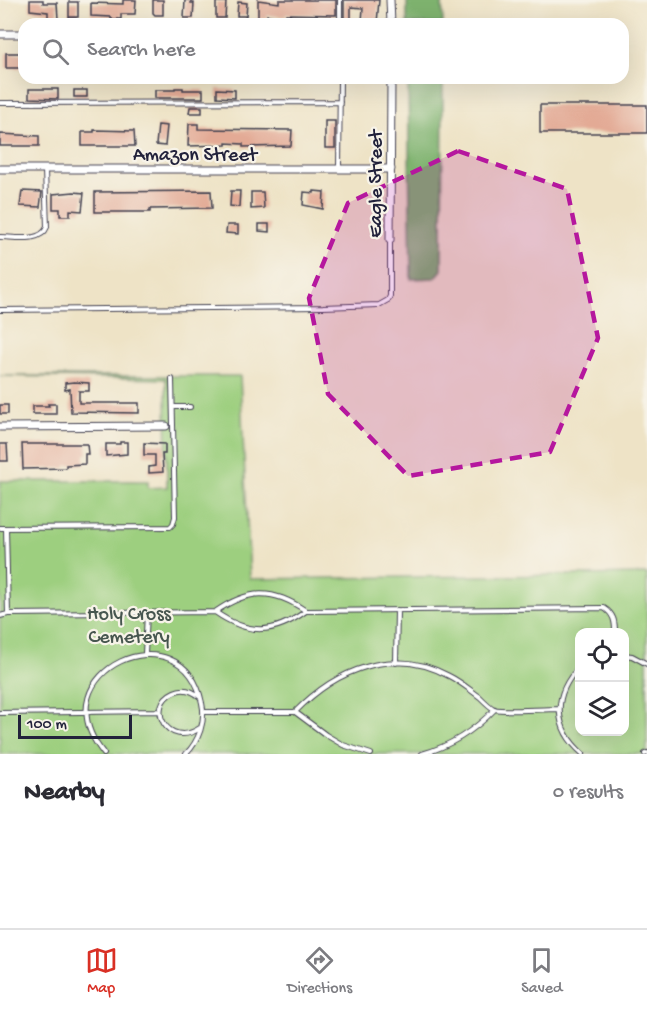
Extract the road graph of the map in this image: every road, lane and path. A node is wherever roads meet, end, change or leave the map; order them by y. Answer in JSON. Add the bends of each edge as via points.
{"nodes":[{"id":1,"x":340,"y":0,"type":"edge"},
{"id":2,"x":390,"y":0,"type":"edge"},
{"id":3,"x":340,"y":18,"type":"edge"},
{"id":4,"x":391,"y":18,"type":"edge"},
{"id":5,"x":0,"y":34,"type":"edge"},
{"id":6,"x":18,"y":34,"type":"edge"},
{"id":7,"x":340,"y":84,"type":"edge"},
{"id":8,"x":391,"y":84,"type":"edge"},
{"id":9,"x":340,"y":102,"type":"junction"},
{"id":10,"x":0,"y":103,"type":"edge"},
{"id":11,"x":0,"y":169,"type":"edge"},
{"id":12,"x":45,"y":169,"type":"junction"},
{"id":13,"x":339,"y":169,"type":"junction"},
{"id":14,"x":391,"y":169,"type":"junction"},
{"id":15,"x":0,"y":237,"type":"edge"},
{"id":16,"x":390,"y":240,"type":"joint"},
{"id":17,"x":0,"y":310,"type":"edge"},
{"id":18,"x":172,"y":379,"type":"dead end"},
{"id":19,"x":173,"y":407,"type":"junction"},
{"id":20,"x":190,"y":407,"type":"dead end"},
{"id":21,"x":166,"y":426,"type":"dead end"},
{"id":22,"x":0,"y":427,"type":"edge"},
{"id":23,"x":0,"y":528,"type":"edge"},
{"id":24,"x":6,"y":528,"type":"junction"},
{"id":25,"x":398,"y":610,"type":"junction"},
{"id":26,"x":306,"y":611,"type":"junction"},
{"id":27,"x":215,"y":612,"type":"junction"},
{"id":28,"x":147,"y":613,"type":"junction"},
{"id":29,"x":8,"y":614,"type":"junction"},
{"id":30,"x":0,"y":616,"type":"edge"},
{"id":31,"x":615,"y":628,"type":"edge"},
{"id":32,"x":145,"y":654,"type":"junction"},
{"id":33,"x":629,"y":656,"type":"edge"},
{"id":34,"x":396,"y":663,"type":"junction"},
{"id":35,"x":647,"y":664,"type":"edge"},
{"id":36,"x":575,"y":671,"type":"edge"},
{"id":37,"x":201,"y":698,"type":"junction"},
{"id":38,"x":495,"y":709,"type":"junction"},
{"id":39,"x":559,"y":709,"type":"junction"},
{"id":40,"x":160,"y":711,"type":"junction"},
{"id":41,"x":203,"y":712,"type":"junction"},
{"id":42,"x":295,"y":712,"type":"junction"},
{"id":43,"x":0,"y":713,"type":"edge"},
{"id":44,"x":87,"y":713,"type":"junction"},
{"id":45,"x":201,"y":728,"type":"junction"},
{"id":46,"x":104,"y":754,"type":"edge"},
{"id":47,"x":186,"y":754,"type":"edge"},
{"id":48,"x":371,"y":754,"type":"edge"},
{"id":49,"x":423,"y":754,"type":"edge"},
{"id":50,"x":583,"y":754,"type":"edge"}],
"edges":[{"from":1,"to":3,"type":"lane"},
{"from":2,"to":4,"type":"street"},
{"from":5,"to":6,"type":"street"},
{"from":7,"to":9,"type":"lane"},
{"from":8,"to":14,"type":"street","name":"Eagle Street"},
{"from":9,"to":10,"type":"lane"},
{"from":9,"to":13,"type":"lane"},
{"from":11,"to":12,"type":"street","name":"Amazon Street"},
{"from":12,"to":13,"type":"street","name":"Amazon Street"},
{"from":12,"to":15,"type":"lane","via":[[46,230],[38,237]]},
{"from":13,"to":14,"type":"street","name":"Amazon Street"},
{"from":14,"to":16,"type":"street","name":"Eagle Street"},
{"from":16,"to":17,"type":"lane","name":"Eagle Street","via":[[390,289],[388,300],[379,305]]},
{"from":18,"to":19,"type":"lane"},
{"from":19,"to":20,"type":"lane"},
{"from":19,"to":24,"type":"lane","via":[[175,517],[170,527]]},
{"from":21,"to":22,"type":"street"},
{"from":23,"to":24,"type":"lane"},
{"from":24,"to":29,"type":"lane"},
{"from":25,"to":26,"type":"lane"},
{"from":25,"to":31,"type":"lane","via":[[604,608],[614,619]]},
{"from":25,"to":34,"type":"lane"},
{"from":26,"to":27,"type":"lane","via":[[283,597],[254,594]]},
{"from":26,"to":27,"type":"lane","via":[[268,630],[238,627]]},
{"from":27,"to":28,"type":"lane"},
{"from":28,"to":29,"type":"lane"},
{"from":28,"to":32,"type":"lane"},
{"from":29,"to":30,"type":"lane"},
{"from":32,"to":37,"type":"lane","via":[[176,663],[188,674]]},
{"from":32,"to":44,"type":"lane","via":[[119,661],[98,678]]},
{"from":33,"to":35,"type":"lane"},
{"from":34,"to":38,"type":"lane","via":[[447,675]]},
{"from":34,"to":42,"type":"lane","via":[[370,666],[335,679]]},
{"from":36,"to":39,"type":"lane","via":[[562,692]]},
{"from":37,"to":40,"type":"lane","via":[[187,690],[172,692]]},
{"from":37,"to":41,"type":"lane"},
{"from":38,"to":39,"type":"lane"},
{"from":38,"to":49,"type":"lane","via":[[455,741]]},
{"from":39,"to":50,"type":"lane","via":[[571,744]]},
{"from":40,"to":44,"type":"lane"},
{"from":40,"to":45,"type":"lane","via":[[164,724],[175,733],[189,734]]},
{"from":41,"to":42,"type":"lane"},
{"from":41,"to":45,"type":"lane"},
{"from":42,"to":48,"type":"lane","via":[[344,745]]},
{"from":43,"to":44,"type":"lane"},
{"from":44,"to":46,"type":"lane","via":[[92,736]]},
{"from":45,"to":47,"type":"lane"}]}
